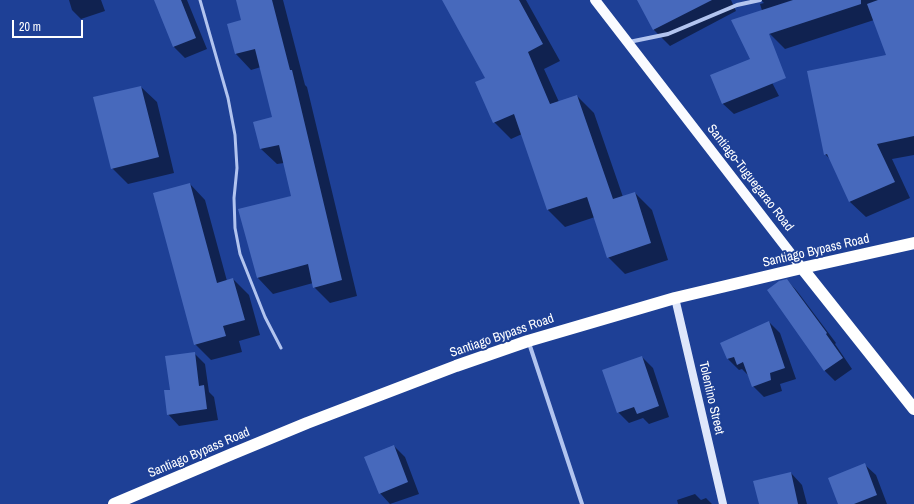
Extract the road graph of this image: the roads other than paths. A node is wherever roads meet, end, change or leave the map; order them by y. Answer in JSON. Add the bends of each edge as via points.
{"nodes":[{"id":1,"x":200,"y":0,"type":"edge"},
{"id":2,"x":595,"y":0,"type":"edge"},
{"id":3,"x":760,"y":0,"type":"edge"},
{"id":4,"x":628,"y":42,"type":"junction"},
{"id":5,"x":914,"y":244,"type":"edge"},
{"id":6,"x":802,"y":268,"type":"junction"},
{"id":7,"x":675,"y":298,"type":"junction"},
{"id":8,"x":528,"y":341,"type":"junction"},
{"id":9,"x":281,"y":348,"type":"dead end"},
{"id":10,"x":914,"y":409,"type":"edge"},
{"id":11,"x":114,"y":504,"type":"edge"},
{"id":12,"x":582,"y":504,"type":"edge"},
{"id":13,"x":723,"y":504,"type":"edge"}],
"edges":[{"from":1,"to":9,"type":"lane","via":[[228,98],[235,135],[235,228],[240,254],[265,317]]},
{"from":2,"to":4,"type":"main road","name":"Santiago-Tuguegarao Road"},
{"from":3,"to":4,"type":"street","via":[[737,5],[668,34]]},
{"from":4,"to":6,"type":"main road","name":"Santiago-Tuguegarao Road"},
{"from":5,"to":6,"type":"highway","name":"Santiago Bypass Road"},
{"from":6,"to":7,"type":"highway","name":"Santiago Bypass Road"},
{"from":6,"to":10,"type":"highway","name":"Santiago-Tuguegarao Road"},
{"from":7,"to":8,"type":"highway","name":"Santiago Bypass Road"},
{"from":7,"to":13,"type":"street","name":"Tolentino Street"},
{"from":8,"to":11,"type":"highway","name":"Santiago Bypass Road","via":[[308,423]]},
{"from":8,"to":12,"type":"street"}]}
